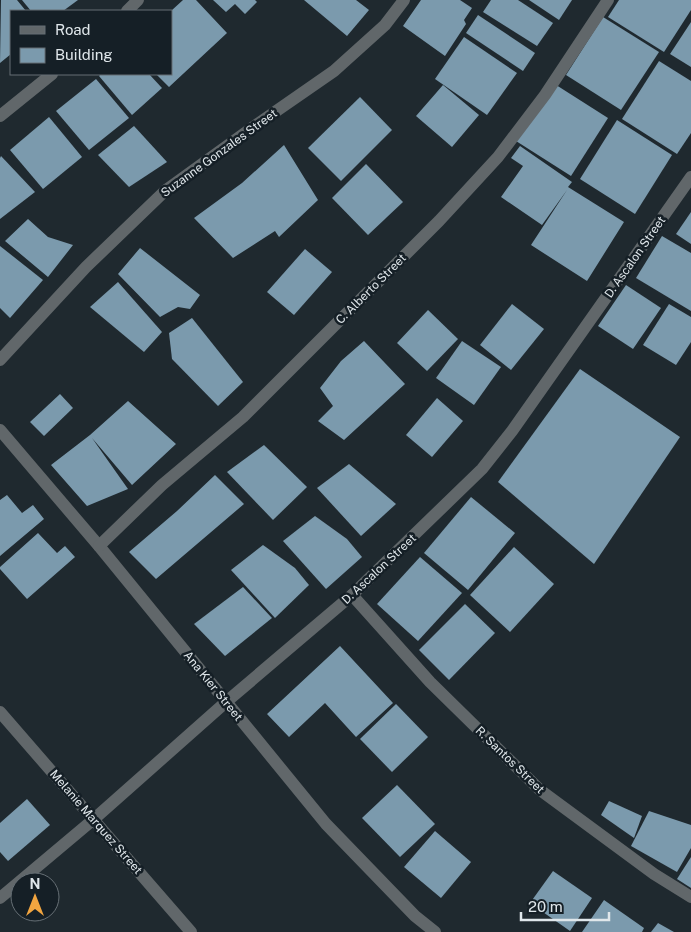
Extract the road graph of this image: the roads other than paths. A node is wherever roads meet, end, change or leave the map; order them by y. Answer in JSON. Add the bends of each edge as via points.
{"nodes":[{"id":1,"x":138,"y":0,"type":"edge"},
{"id":2,"x":404,"y":0,"type":"edge"},
{"id":3,"x":608,"y":0,"type":"edge"},
{"id":4,"x":128,"y":10,"type":"edge"},
{"id":5,"x":51,"y":75,"type":"edge"},
{"id":6,"x":0,"y":116,"type":"edge"},
{"id":7,"x":691,"y":177,"type":"edge"},
{"id":8,"x":0,"y":360,"type":"edge"},
{"id":9,"x":0,"y":430,"type":"edge"},
{"id":10,"x":100,"y":546,"type":"junction"},
{"id":11,"x":352,"y":596,"type":"junction"},
{"id":12,"x":226,"y":702,"type":"junction"},
{"id":13,"x":0,"y":712,"type":"edge"},
{"id":14,"x":94,"y":819,"type":"junction"},
{"id":15,"x":691,"y":897,"type":"edge"},
{"id":16,"x":0,"y":898,"type":"edge"},
{"id":17,"x":191,"y":932,"type":"edge"},
{"id":18,"x":436,"y":932,"type":"edge"}],
"edges":[{"from":1,"to":4,"type":"street"},
{"from":2,"to":8,"type":"street","name":"Suzanne Gonzales Street","via":[[385,26],[334,71],[166,190],[86,267]]},
{"from":3,"to":10,"type":"street","name":"C. Alberto Street","via":[[498,157],[439,221],[243,417],[162,485]]},
{"from":5,"to":6,"type":"street"},
{"from":7,"to":11,"type":"street","name":"D. Ascalon Street","via":[[482,469]]},
{"from":9,"to":10,"type":"street","name":"Ana Kier Street"},
{"from":10,"to":12,"type":"street","name":"Ana Kier Street"},
{"from":11,"to":12,"type":"street","name":"D. Ascalon Street"},
{"from":11,"to":15,"type":"street","name":"R. Santos Street","via":[[430,682],[540,790],[654,874]]},
{"from":12,"to":14,"type":"street","name":"D. Ascalon Street"},
{"from":12,"to":18,"type":"street","name":"Ana Kier Street","via":[[326,824],[415,916]]},
{"from":13,"to":14,"type":"street","name":"Melanie Marquez Street"},
{"from":14,"to":16,"type":"street","name":"D. Ascalon Street"},
{"from":14,"to":17,"type":"street","name":"Melanie Marquez Street"}]}
